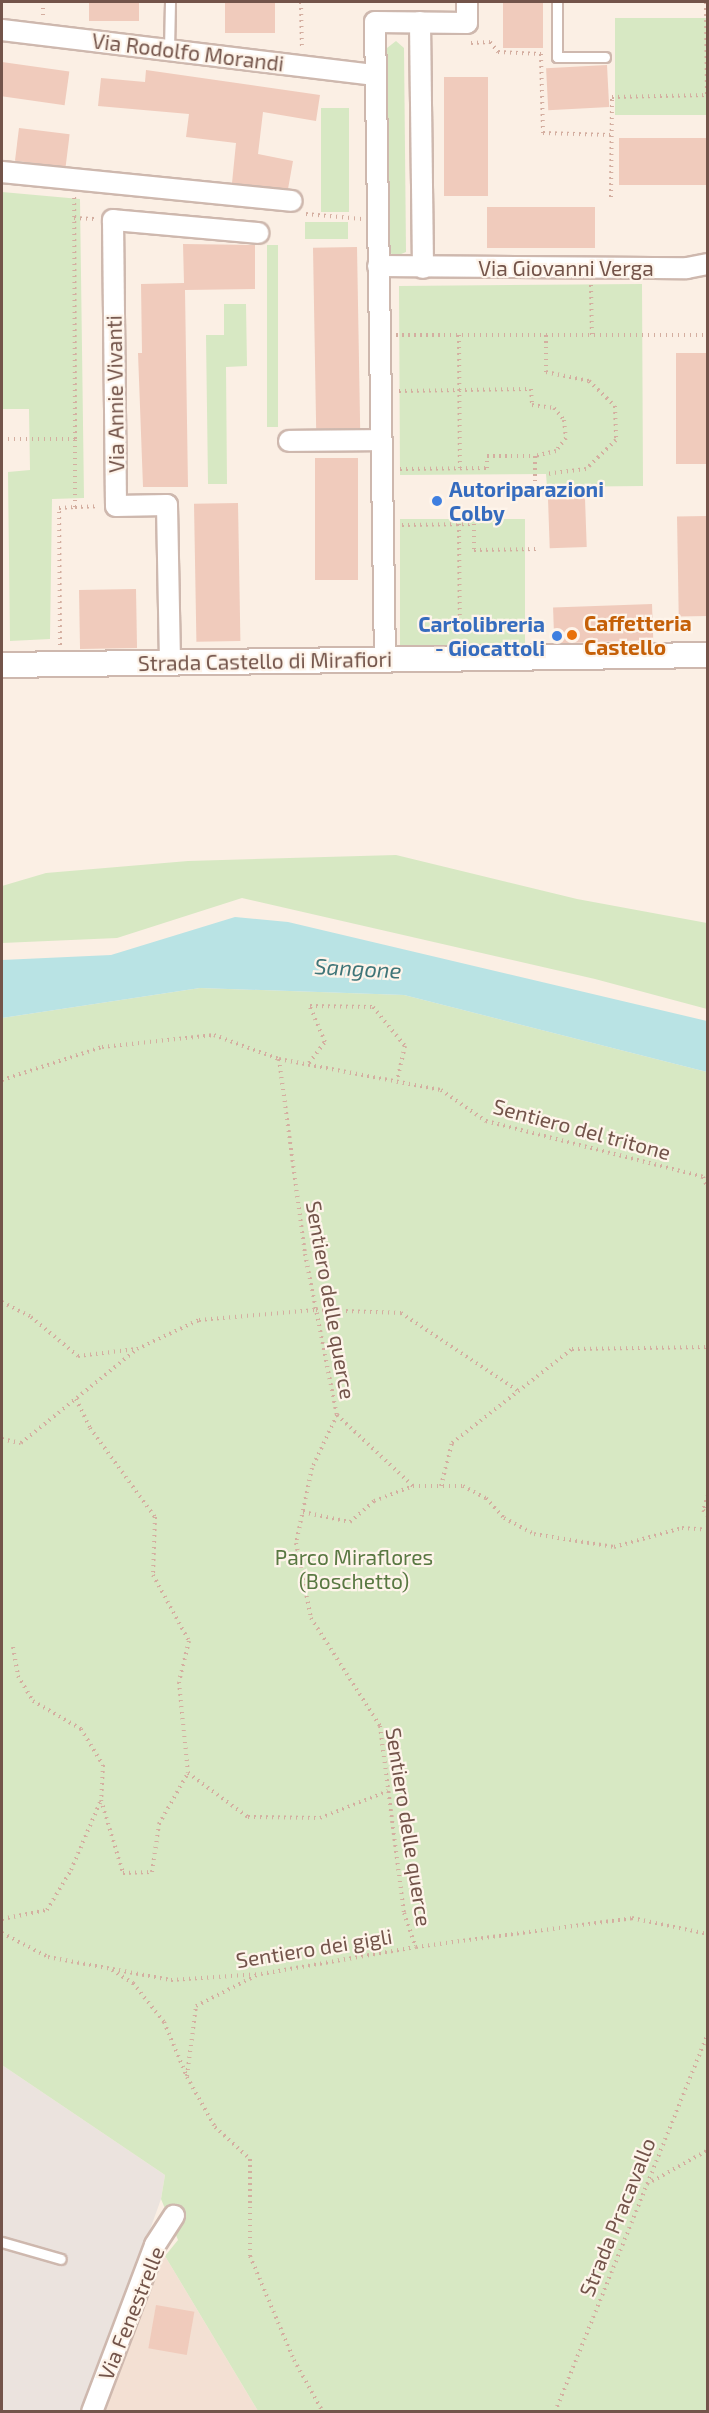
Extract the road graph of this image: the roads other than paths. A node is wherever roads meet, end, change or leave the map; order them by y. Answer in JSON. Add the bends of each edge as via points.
{"nodes":[{"id":1,"x":170,"y":2,"type":"edge"},
{"id":2,"x":467,"y":2,"type":"edge"},
{"id":3,"x":557,"y":2,"type":"edge"},
{"id":4,"x":420,"y":22,"type":"junction"},
{"id":5,"x":2,"y":30,"type":"edge"},
{"id":6,"x":169,"y":50,"type":"junction"},
{"id":7,"x":605,"y":57,"type":"dead end"},
{"id":8,"x":375,"y":75,"type":"junction"},
{"id":9,"x":2,"y":172,"type":"edge"},
{"id":10,"x":292,"y":201,"type":"dead end"},
{"id":11,"x":258,"y":233,"type":"dead end"},
{"id":12,"x":708,"y":264,"type":"edge"},
{"id":13,"x":378,"y":266,"type":"junction"},
{"id":14,"x":423,"y":268,"type":"junction"},
{"id":15,"x":381,"y":440,"type":"junction"},
{"id":16,"x":290,"y":441,"type":"dead end"},
{"id":17,"x":708,"y":655,"type":"edge"},
{"id":18,"x":386,"y":660,"type":"junction"},
{"id":19,"x":170,"y":662,"type":"junction"},
{"id":20,"x":2,"y":665,"type":"edge"},
{"id":21,"x":174,"y":2216,"type":"dead end"},
{"id":22,"x":2,"y":2242,"type":"edge"},
{"id":23,"x":61,"y":2259,"type":"dead end"},
{"id":24,"x":92,"y":2412,"type":"edge"}],
"edges":[{"from":1,"to":6,"type":"lane"},
{"from":2,"to":4,"type":"street","via":[[467,23]]},
{"from":3,"to":7,"type":"lane","via":[[556,57]]},
{"from":4,"to":8,"type":"street","via":[[375,22]]},
{"from":4,"to":14,"type":"street"},
{"from":5,"to":6,"type":"street","name":"Via Rodolfo Morandi"},
{"from":6,"to":8,"type":"street","name":"Via Rodolfo Morandi"},
{"from":8,"to":13,"type":"street"},
{"from":9,"to":10,"type":"street"},
{"from":11,"to":19,"type":"street","name":"Via Annie Vivanti","via":[[113,220],[116,506],[167,505]]},
{"from":12,"to":14,"type":"street","name":"Via Giovanni Verga","via":[[687,268]]},
{"from":13,"to":14,"type":"street"},
{"from":13,"to":15,"type":"street"},
{"from":15,"to":16,"type":"street"},
{"from":15,"to":18,"type":"street"},
{"from":17,"to":18,"type":"street","name":"Strada Castello di Mirafiori"},
{"from":18,"to":19,"type":"street","name":"Strada Castello di Mirafiori"},
{"from":19,"to":20,"type":"street","name":"Strada Castello di Mirafiori"},
{"from":21,"to":24,"type":"street","name":"Via Fenestrelle","via":[[155,2245]]},
{"from":22,"to":23,"type":"lane"}]}
